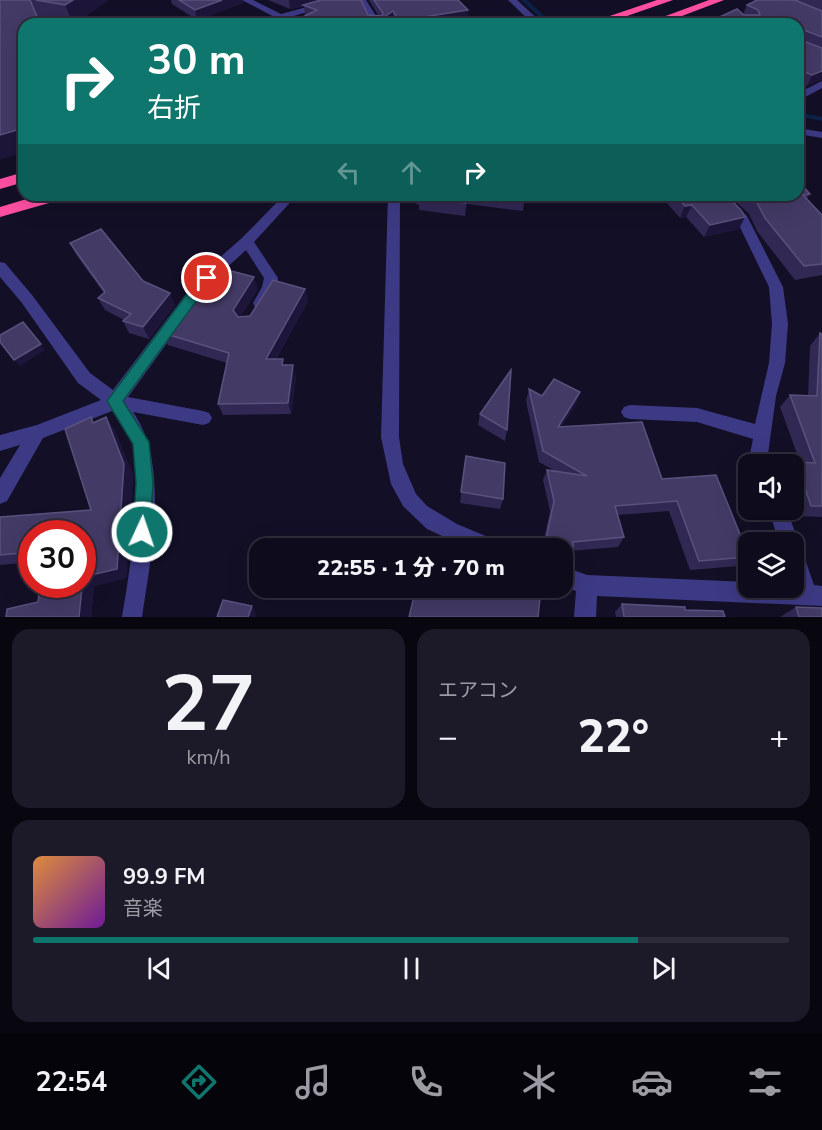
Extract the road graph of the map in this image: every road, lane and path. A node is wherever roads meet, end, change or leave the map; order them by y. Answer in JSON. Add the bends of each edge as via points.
{"nodes":[{"id":1,"x":246,"y":0,"type":"edge"},
{"id":2,"x":343,"y":0,"type":"edge"},
{"id":3,"x":362,"y":0,"type":"edge"},
{"id":4,"x":512,"y":0,"type":"edge"},
{"id":5,"x":668,"y":0,"type":"edge"},
{"id":6,"x":719,"y":0,"type":"edge"},
{"id":7,"x":372,"y":18,"type":"edge"},
{"id":8,"x":532,"y":18,"type":"edge"},
{"id":9,"x":611,"y":18,"type":"edge"},
{"id":10,"x":667,"y":18,"type":"edge"},
{"id":11,"x":822,"y":84,"type":"edge"},
{"id":12,"x":804,"y":94,"type":"edge"},
{"id":13,"x":804,"y":131,"type":"edge"},
{"id":14,"x":822,"y":135,"type":"edge"},
{"id":15,"x":18,"y":179,"type":"edge"},
{"id":16,"x":0,"y":184,"type":"edge"},
{"id":17,"x":38,"y":201,"type":"edge"},
{"id":18,"x":285,"y":201,"type":"edge"},
{"id":19,"x":394,"y":201,"type":"edge"},
{"id":20,"x":724,"y":201,"type":"edge"},
{"id":21,"x":0,"y":212,"type":"edge"},
{"id":22,"x":247,"y":241,"type":"junction"},
{"id":23,"x":0,"y":267,"type":"edge"},
{"id":24,"x":253,"y":314,"type":"edge"},
{"id":25,"x":115,"y":401,"type":"junction"},
{"id":26,"x":630,"y":412,"type":"dead end"},
{"id":27,"x":203,"y":418,"type":"dead end"},
{"id":28,"x":37,"y":433,"type":"junction"},
{"id":29,"x":762,"y":434,"type":"junction"},
{"id":30,"x":0,"y":443,"type":"edge"},
{"id":31,"x":759,"y":454,"type":"edge"},
{"id":32,"x":0,"y":495,"type":"edge"},
{"id":33,"x":468,"y":538,"type":"edge"},
{"id":34,"x":804,"y":576,"type":"edge"},
{"id":35,"x":573,"y":580,"type":"edge"},
{"id":36,"x":587,"y":585,"type":"junction"},
{"id":37,"x":814,"y":596,"type":"edge"},
{"id":38,"x":132,"y":617,"type":"edge"},
{"id":39,"x":585,"y":617,"type":"edge"}],
"edges":[{"from":1,"to":2,"type":"street","via":[[280,17]]},
{"from":3,"to":7,"type":"street"},
{"from":4,"to":8,"type":"street"},
{"from":5,"to":9,"type":"highway"},
{"from":6,"to":10,"type":"highway"},
{"from":11,"to":12,"type":"street"},
{"from":13,"to":14,"type":"street"},
{"from":15,"to":16,"type":"highway"},
{"from":17,"to":21,"type":"highway"},
{"from":18,"to":22,"type":"street"},
{"from":19,"to":33,"type":"street","via":[[390,437],[393,465],[414,509]]},
{"from":20,"to":29,"type":"street","via":[[742,219],[776,286],[780,324],[777,363]]},
{"from":22,"to":24,"type":"street","via":[[271,278]]},
{"from":22,"to":25,"type":"street","via":[[207,278]]},
{"from":23,"to":25,"type":"street","via":[[84,378]]},
{"from":25,"to":27,"type":"street"},
{"from":25,"to":28,"type":"street"},
{"from":25,"to":38,"type":"street","via":[[141,442],[142,453],[142,532]]},
{"from":26,"to":29,"type":"street","via":[[697,415]]},
{"from":28,"to":30,"type":"street"},
{"from":28,"to":32,"type":"street"},
{"from":29,"to":31,"type":"street"},
{"from":34,"to":37,"type":"street"},
{"from":35,"to":36,"type":"street"},
{"from":36,"to":37,"type":"street"},
{"from":36,"to":39,"type":"street"}]}
